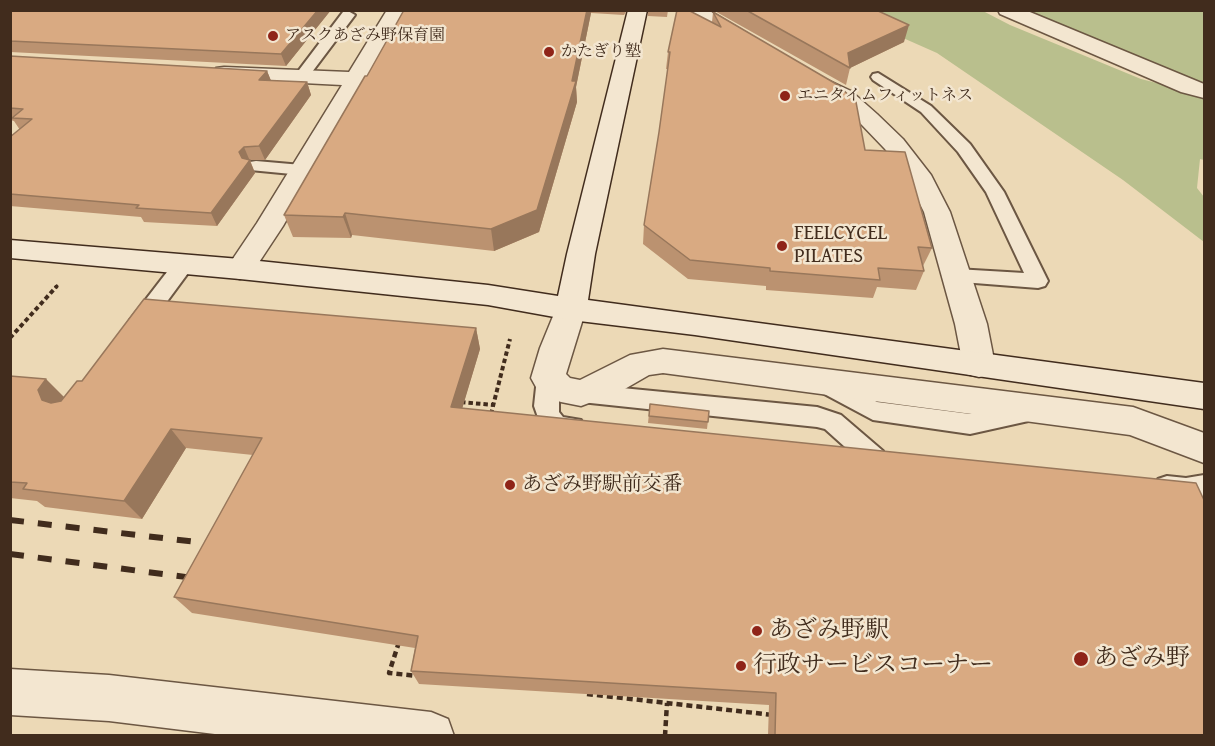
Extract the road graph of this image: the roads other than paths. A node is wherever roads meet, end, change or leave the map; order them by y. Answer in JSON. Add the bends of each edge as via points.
{"nodes":[{"id":1,"x":397,"y":10,"type":"edge"},
{"id":2,"x":639,"y":10,"type":"edge"},
{"id":3,"x":693,"y":10,"type":"edge"},
{"id":4,"x":1007,"y":10,"type":"edge"},
{"id":5,"x":348,"y":15,"type":"dead end"},
{"id":6,"x":773,"y":56,"type":"edge"},
{"id":7,"x":206,"y":72,"type":"edge"},
{"id":8,"x":803,"y":74,"type":"edge"},
{"id":9,"x":301,"y":77,"type":"junction"},
{"id":10,"x":878,"y":77,"type":"dead end"},
{"id":11,"x":354,"y":79,"type":"junction"},
{"id":12,"x":1204,"y":91,"type":"edge"},
{"id":13,"x":256,"y":166,"type":"edge"},
{"id":14,"x":302,"y":170,"type":"junction"},
{"id":15,"x":10,"y":249,"type":"edge"},
{"id":16,"x":184,"y":264,"type":"junction"},
{"id":17,"x":240,"y":269,"type":"junction"},
{"id":18,"x":956,"y":276,"type":"junction"},
{"id":19,"x":571,"y":309,"type":"junction"},
{"id":20,"x":127,"y":338,"type":"edge"},
{"id":21,"x":979,"y":365,"type":"junction"},
{"id":22,"x":549,"y":378,"type":"junction"},
{"id":23,"x":581,"y":393,"type":"junction"},
{"id":24,"x":1204,"y":396,"type":"edge"},
{"id":25,"x":595,"y":429,"type":"edge"},
{"id":26,"x":1204,"y":448,"type":"edge"},
{"id":27,"x":833,"y":453,"type":"edge"},
{"id":28,"x":1140,"y":484,"type":"edge"},
{"id":29,"x":1204,"y":486,"type":"edge"},
{"id":30,"x":10,"y":692,"type":"edge"},
{"id":31,"x":431,"y":735,"type":"edge"}],
"edges":[{"from":1,"to":11,"type":"street"},
{"from":2,"to":19,"type":"street"},
{"from":3,"to":6,"type":"street"},
{"from":4,"to":12,"type":"street"},
{"from":5,"to":9,"type":"lane"},
{"from":7,"to":9,"type":"street"},
{"from":8,"to":18,"type":"street","via":[[843,96],[894,144],[918,175],[937,212]]},
{"from":9,"to":11,"type":"street"},
{"from":10,"to":18,"type":"lane","via":[[926,109],[964,148],[995,192],[1038,281]]},
{"from":11,"to":14,"type":"street"},
{"from":13,"to":14,"type":"lane"},
{"from":14,"to":17,"type":"street"},
{"from":15,"to":16,"type":"street"},
{"from":16,"to":17,"type":"street"},
{"from":16,"to":20,"type":"lane"},
{"from":17,"to":19,"type":"street","via":[[488,295]]},
{"from":18,"to":21,"type":"street"},
{"from":19,"to":21,"type":"street"},
{"from":19,"to":22,"type":"street"},
{"from":21,"to":24,"type":"street"},
{"from":22,"to":23,"type":"street","via":[[561,389]]},
{"from":22,"to":25,"type":"lane","via":[[548,416],[558,426]]},
{"from":23,"to":26,"type":"street","via":[[642,364],[663,361],[1133,421]]},
{"from":23,"to":27,"type":"lane","via":[[817,417],[832,422],[886,459]]},
{"from":28,"to":29,"type":"lane","via":[[1186,489]]},
{"from":30,"to":31,"type":"street","via":[[109,698]]}]}
